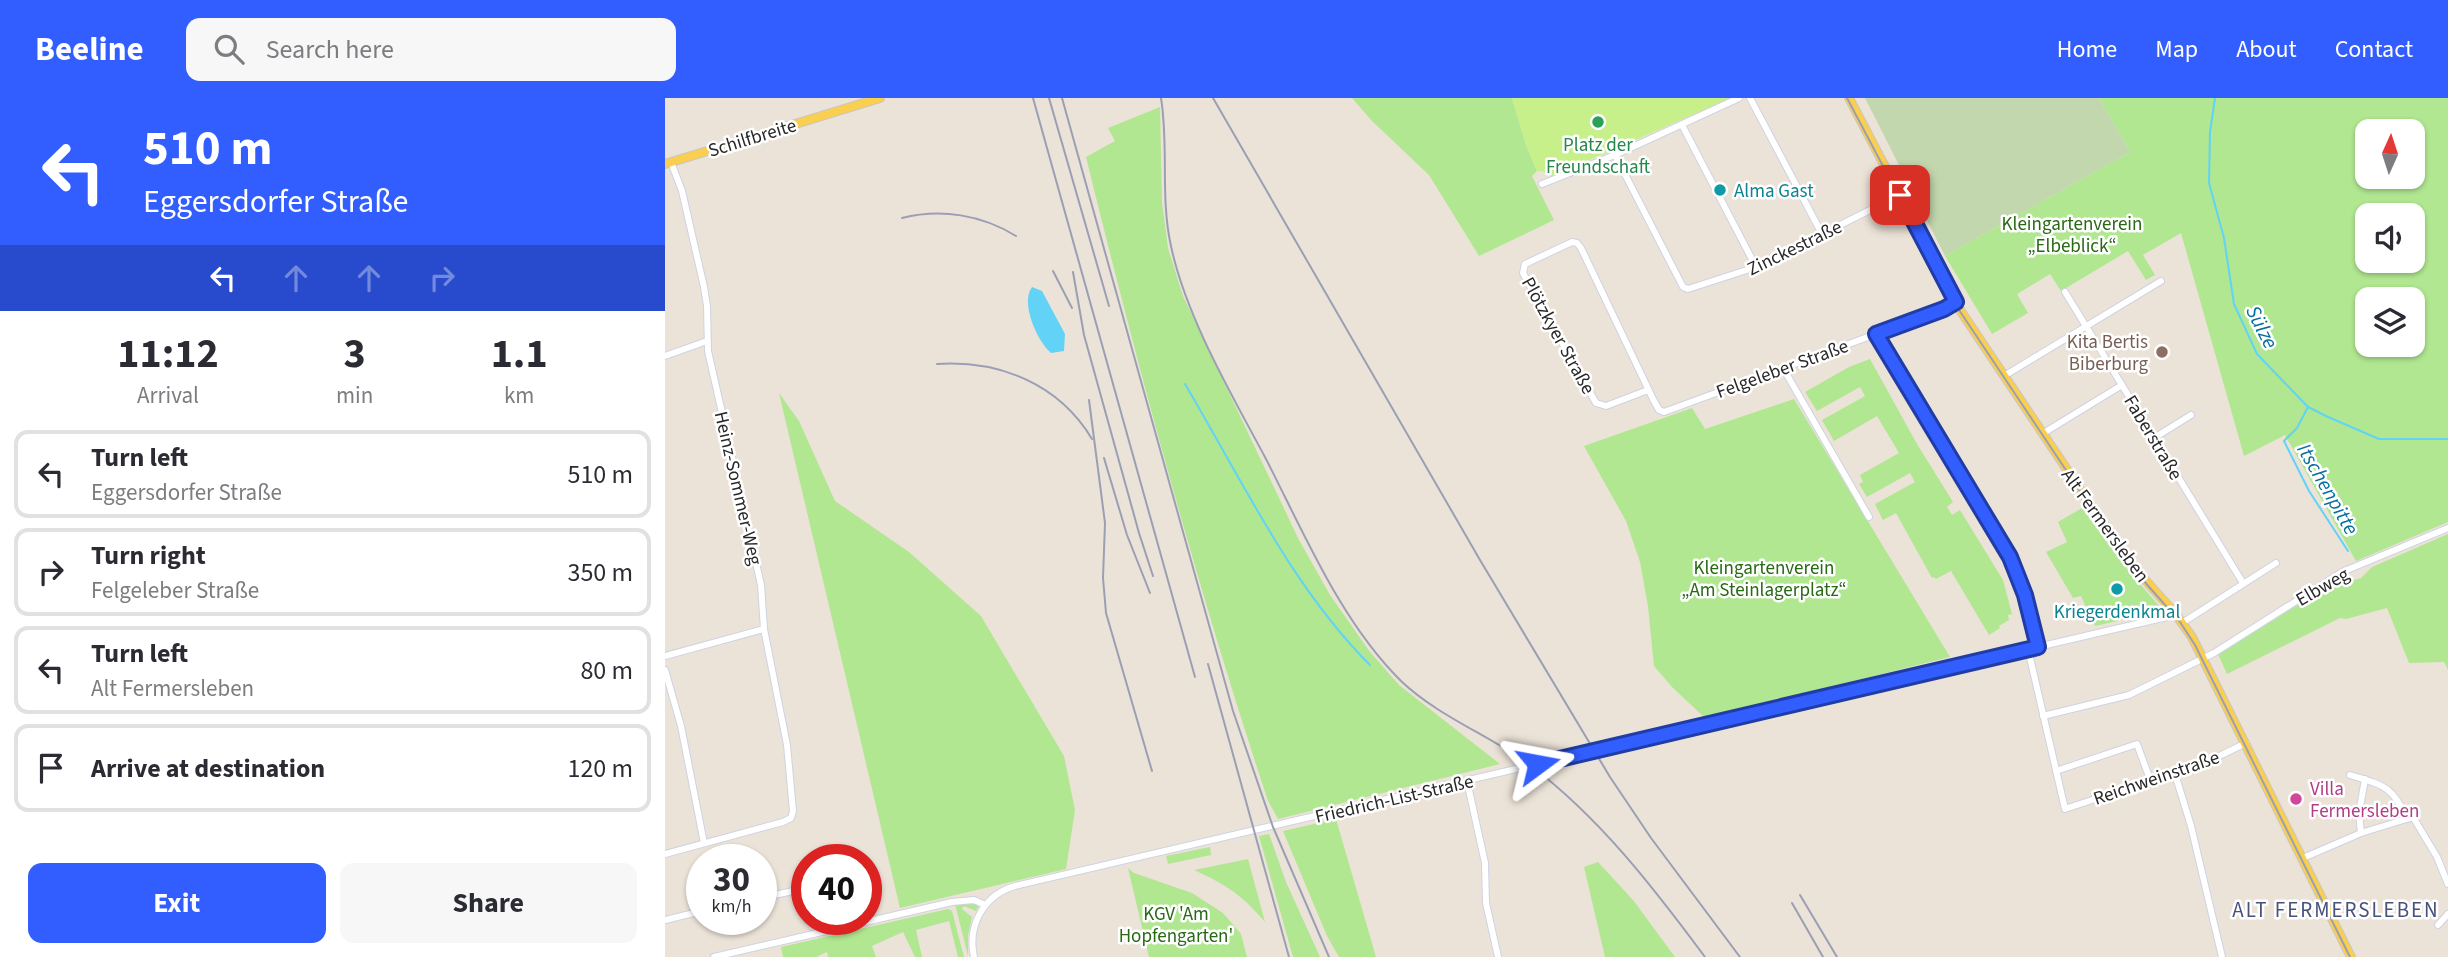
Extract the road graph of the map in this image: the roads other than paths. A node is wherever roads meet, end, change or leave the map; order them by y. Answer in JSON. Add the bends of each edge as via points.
{"nodes":[{"id":1,"x":880,"y":98,"type":"edge"},
{"id":2,"x":1739,"y":98,"type":"edge"},
{"id":3,"x":1750,"y":98,"type":"edge"},
{"id":4,"x":1849,"y":98,"type":"edge"},
{"id":5,"x":1682,"y":125,"type":"junction"},
{"id":6,"x":1615,"y":155,"type":"junction"},
{"id":7,"x":668,"y":163,"type":"edge"},
{"id":8,"x":1542,"y":184,"type":"dead end"},
{"id":9,"x":1900,"y":195,"type":"junction"},
{"id":10,"x":1822,"y":234,"type":"junction"},
{"id":11,"x":1756,"y":267,"type":"junction"},
{"id":12,"x":2161,"y":281,"type":"dead end"},
{"id":13,"x":2065,"y":292,"type":"dead end"},
{"id":14,"x":1956,"y":302,"type":"junction"},
{"id":15,"x":2086,"y":326,"type":"junction"},
{"id":16,"x":1876,"y":334,"type":"junction"},
{"id":17,"x":707,"y":341,"type":"junction"},
{"id":18,"x":665,"y":356,"type":"edge"},
{"id":19,"x":1783,"y":368,"type":"junction"},
{"id":20,"x":2004,"y":376,"type":"junction"},
{"id":21,"x":2122,"y":385,"type":"junction"},
{"id":22,"x":1649,"y":390,"type":"junction"},
{"id":23,"x":1653,"y":399,"type":"joint"},
{"id":24,"x":2191,"y":415,"type":"dead end"},
{"id":25,"x":2042,"y":434,"type":"junction"},
{"id":26,"x":2154,"y":438,"type":"junction"},
{"id":27,"x":1869,"y":517,"type":"dead end"},
{"id":28,"x":2448,"y":528,"type":"edge"},
{"id":29,"x":2276,"y":563,"type":"dead end"},
{"id":30,"x":2243,"y":583,"type":"junction"},
{"id":31,"x":2174,"y":612,"type":"junction"},
{"id":32,"x":2182,"y":622,"type":"junction"},
{"id":33,"x":764,"y":629,"type":"junction"},
{"id":34,"x":2038,"y":647,"type":"junction"},
{"id":35,"x":2028,"y":649,"type":"junction"},
{"id":36,"x":665,"y":656,"type":"edge"},
{"id":37,"x":2203,"y":658,"type":"junction"},
{"id":38,"x":665,"y":670,"type":"edge"},
{"id":39,"x":2043,"y":716,"type":"junction"},
{"id":40,"x":2246,"y":743,"type":"junction"},
{"id":41,"x":2056,"y":771,"type":"junction"},
{"id":42,"x":2175,"y":774,"type":"junction"},
{"id":43,"x":2350,"y":775,"type":"dead end"},
{"id":44,"x":2365,"y":779,"type":"junction"},
{"id":45,"x":1467,"y":781,"type":"junction"},
{"id":46,"x":2151,"y":782,"type":"junction"},
{"id":47,"x":2407,"y":819,"type":"junction"},
{"id":48,"x":2361,"y":833,"type":"junction"},
{"id":49,"x":704,"y":843,"type":"junction"},
{"id":50,"x":665,"y":854,"type":"edge"},
{"id":51,"x":2303,"y":858,"type":"junction"},
{"id":52,"x":2448,"y":884,"type":"edge"},
{"id":53,"x":985,"y":905,"type":"junction"},
{"id":54,"x":2448,"y":914,"type":"edge"},
{"id":55,"x":686,"y":915,"type":"edge"},
{"id":56,"x":882,"y":918,"type":"edge"},
{"id":57,"x":665,"y":920,"type":"edge"},
{"id":58,"x":2438,"y":925,"type":"dead end"},
{"id":59,"x":809,"y":935,"type":"edge"},
{"id":60,"x":753,"y":948,"type":"junction"},
{"id":61,"x":714,"y":957,"type":"edge"},
{"id":62,"x":755,"y":957,"type":"edge"},
{"id":63,"x":974,"y":957,"type":"edge"},
{"id":64,"x":1498,"y":957,"type":"edge"},
{"id":65,"x":2222,"y":957,"type":"edge"},
{"id":66,"x":2351,"y":957,"type":"edge"}],
"edges":[{"from":1,"to":7,"type":"main road","name":"Schilfbreite"},
{"from":2,"to":5,"type":"street"},
{"from":3,"to":10,"type":"street"},
{"from":4,"to":9,"type":"main road","name":"Alt Fermersleben"},
{"from":5,"to":6,"type":"street"},
{"from":5,"to":11,"type":"street"},
{"from":6,"to":8,"type":"street"},
{"from":6,"to":11,"type":"street","name":"Zinckestraße","via":[[1685,288]]},
{"from":7,"to":17,"type":"street","name":"Heinz-Sommer-Weg","via":[[683,191],[707,311]]},
{"from":9,"to":10,"type":"street","name":"Zinckestraße"},
{"from":9,"to":14,"type":"main road","name":"Alt Fermersleben"},
{"from":10,"to":11,"type":"street","name":"Zinckestraße"},
{"from":12,"to":15,"type":"street"},
{"from":13,"to":15,"type":"street","name":"Faberstraße"},
{"from":14,"to":16,"type":"street","name":"Felgeleber Straße"},
{"from":14,"to":20,"type":"main road","name":"Alt Fermersleben"},
{"from":15,"to":20,"type":"street"},
{"from":15,"to":21,"type":"street","name":"Faberstraße"},
{"from":16,"to":19,"type":"street","name":"Felgeleber Straße"},
{"from":16,"to":34,"type":"street","via":[[2010,557]]},
{"from":17,"to":18,"type":"street"},
{"from":17,"to":33,"type":"street","name":"Heinz-Sommer-Weg","via":[[760,581]]},
{"from":19,"to":23,"type":"street","name":"Felgeleber Straße","via":[[1664,412]]},
{"from":19,"to":27,"type":"street"},
{"from":20,"to":25,"type":"main road","name":"Alt Fermersleben"},
{"from":21,"to":25,"type":"street"},
{"from":21,"to":26,"type":"street","name":"Faberstraße"},
{"from":22,"to":22,"type":"street","name":"Plötzkyer Straße","via":[[1577,243],[1525,264],[1523,272],[1596,403],[1606,406]]},
{"from":22,"to":23,"type":"street","name":"Plötzkyer Straße"},
{"from":24,"to":26,"type":"street"},
{"from":25,"to":31,"type":"main road","name":"Alt Fermersleben","via":[[2129,562]]},
{"from":26,"to":30,"type":"street","name":"Faberstraße"},
{"from":28,"to":37,"type":"street","name":"Elbweg","via":[[2342,572]]},
{"from":29,"to":30,"type":"street"},
{"from":30,"to":32,"type":"street"},
{"from":31,"to":32,"type":"main road","name":"Alt Fermersleben"},
{"from":31,"to":34,"type":"street","name":"Friedrich-List-Straße","via":[[2158,620]]},
{"from":32,"to":37,"type":"main road","name":"Alt Fermersleben"},
{"from":33,"to":36,"type":"street"},
{"from":33,"to":49,"type":"street","name":"Heinz-Sommer-Weg","via":[[789,762],[791,818]]},
{"from":34,"to":35,"type":"street","name":"Friedrich-List-Straße"},
{"from":35,"to":39,"type":"street"},
{"from":35,"to":45,"type":"street","name":"Friedrich-List-Straße"},
{"from":37,"to":39,"type":"street","name":"Elbweg","via":[[2129,695]]},
{"from":37,"to":40,"type":"main road","name":"Alt Fermersleben"},
{"from":38,"to":49,"type":"street"},
{"from":39,"to":41,"type":"street"},
{"from":40,"to":42,"type":"street","name":"Reichweinstraße"},
{"from":40,"to":51,"type":"main road","name":"Alt Fermersleben"},
{"from":41,"to":46,"type":"street","via":[[2137,744]]},
{"from":41,"to":46,"type":"street","name":"Reichweinstraße","via":[[2065,809]]},
{"from":42,"to":46,"type":"street","name":"Reichweinstraße"},
{"from":42,"to":65,"type":"street"},
{"from":43,"to":44,"type":"street"},
{"from":44,"to":47,"type":"street","via":[[2394,793]]},
{"from":44,"to":48,"type":"street"},
{"from":45,"to":53,"type":"street","name":"Friedrich-List-Straße","via":[[1015,886]]},
{"from":45,"to":64,"type":"street","via":[[1486,863],[1486,903]]},
{"from":47,"to":48,"type":"street"},
{"from":47,"to":52,"type":"street","via":[[2413,817]]},
{"from":48,"to":51,"type":"street"},
{"from":49,"to":50,"type":"street"},
{"from":51,"to":66,"type":"main road","name":"Alt Fermersleben"},
{"from":53,"to":56,"type":"street","via":[[974,900],[952,902]]},
{"from":53,"to":63,"type":"street","via":[[973,932]]},
{"from":54,"to":58,"type":"street"},
{"from":55,"to":57,"type":"street"},
{"from":59,"to":60,"type":"street"},
{"from":60,"to":61,"type":"street"},
{"from":60,"to":62,"type":"street"}]}
